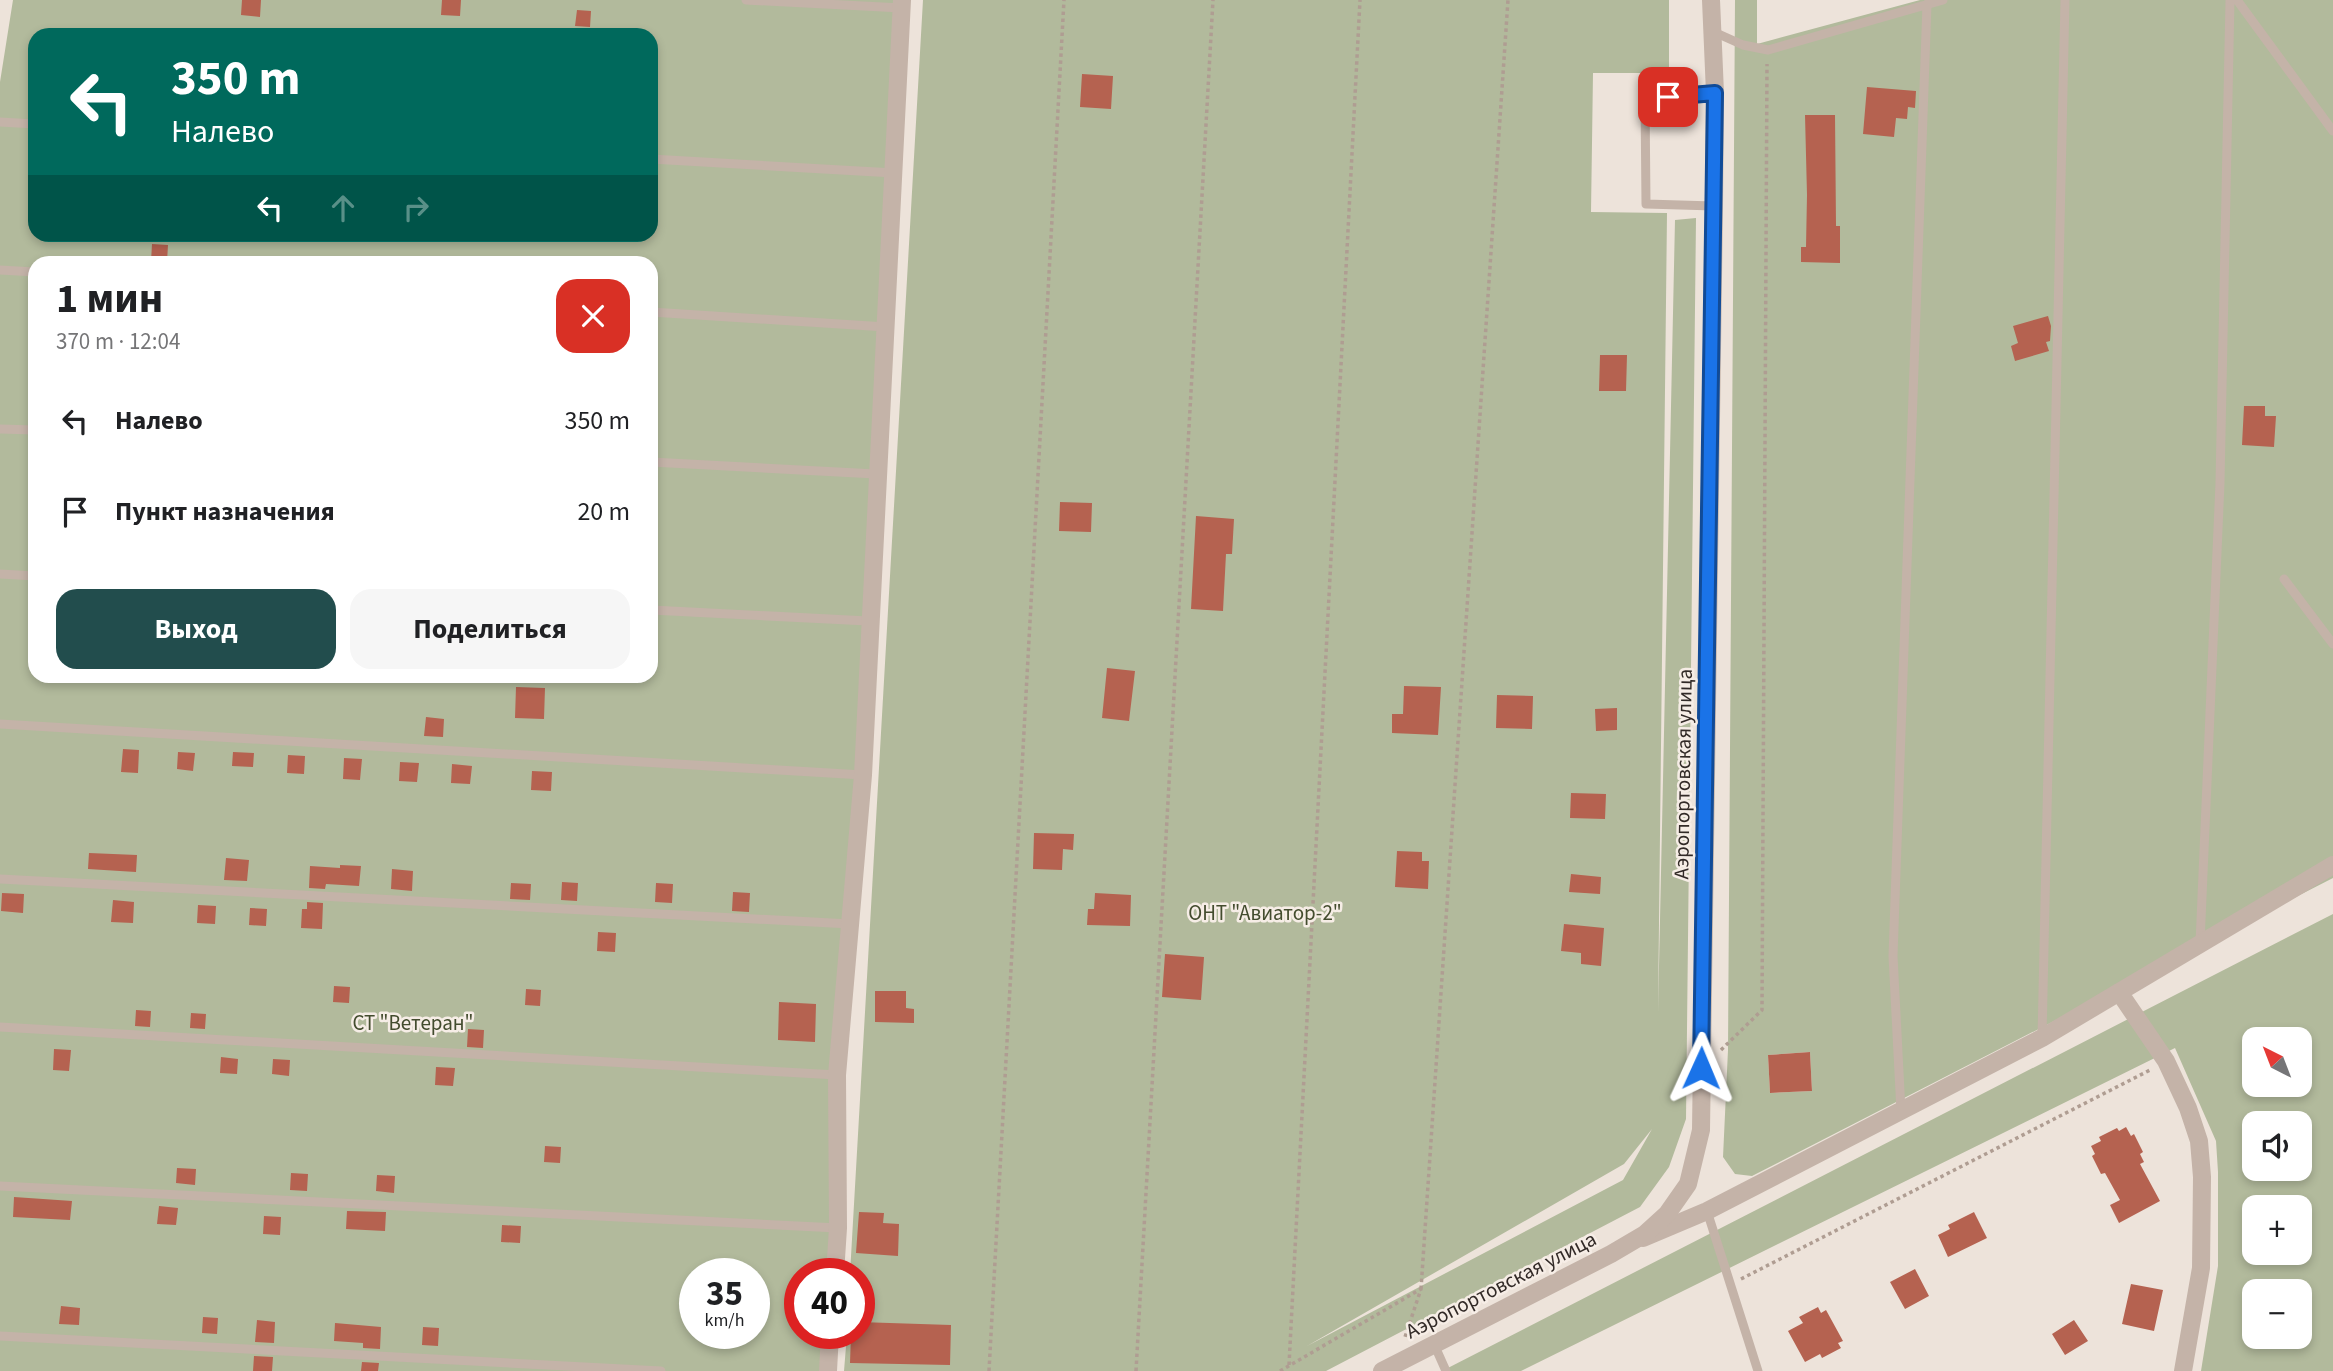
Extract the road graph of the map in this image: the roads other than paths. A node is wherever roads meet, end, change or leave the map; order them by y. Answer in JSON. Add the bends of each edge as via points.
{"nodes":[{"id":1,"x":746,"y":0,"type":"edge"},
{"id":2,"x":1711,"y":0,"type":"edge"},
{"id":3,"x":1942,"y":0,"type":"edge"},
{"id":4,"x":2065,"y":0,"type":"edge"},
{"id":5,"x":2230,"y":0,"type":"edge"},
{"id":6,"x":2237,"y":0,"type":"edge"},
{"id":7,"x":902,"y":4,"type":"edge"},
{"id":8,"x":1927,"y":5,"type":"junction"},
{"id":9,"x":1714,"y":32,"type":"junction"},
{"id":10,"x":1715,"y":93,"type":"junction"},
{"id":11,"x":0,"y":122,"type":"edge"},
{"id":12,"x":28,"y":124,"type":"edge"},
{"id":13,"x":2333,"y":131,"type":"edge"},
{"id":14,"x":658,"y":159,"type":"edge"},
{"id":15,"x":894,"y":173,"type":"junction"},
{"id":16,"x":1714,"y":206,"type":"junction"},
{"id":17,"x":0,"y":270,"type":"edge"},
{"id":18,"x":28,"y":272,"type":"edge"},
{"id":19,"x":658,"y":312,"type":"edge"},
{"id":20,"x":886,"y":327,"type":"junction"},
{"id":21,"x":0,"y":429,"type":"edge"},
{"id":22,"x":28,"y":430,"type":"edge"},
{"id":23,"x":658,"y":462,"type":"edge"},
{"id":24,"x":876,"y":474,"type":"junction"},
{"id":25,"x":0,"y":574,"type":"edge"},
{"id":26,"x":28,"y":576,"type":"edge"},
{"id":27,"x":2284,"y":579,"type":"dead end"},
{"id":28,"x":658,"y":610,"type":"edge"},
{"id":29,"x":868,"y":621,"type":"junction"},
{"id":30,"x":2333,"y":644,"type":"edge"},
{"id":31,"x":0,"y":724,"type":"edge"},
{"id":32,"x":863,"y":775,"type":"junction"},
{"id":33,"x":2333,"y":865,"type":"edge"},
{"id":34,"x":0,"y":879,"type":"edge"},
{"id":35,"x":850,"y":924,"type":"junction"},
{"id":36,"x":2200,"y":944,"type":"junction"},
{"id":37,"x":2119,"y":992,"type":"junction"},
{"id":38,"x":0,"y":1027,"type":"edge"},
{"id":39,"x":2042,"y":1038,"type":"junction"},
{"id":40,"x":837,"y":1075,"type":"junction"},
{"id":41,"x":1901,"y":1111,"type":"junction"},
{"id":42,"x":0,"y":1186,"type":"edge"},
{"id":43,"x":1707,"y":1210,"type":"junction"},
{"id":44,"x":838,"y":1228,"type":"junction"},
{"id":45,"x":1628,"y":1246,"type":"junction"},
{"id":46,"x":836,"y":1258,"type":"edge"},
{"id":47,"x":0,"y":1336,"type":"edge"},
{"id":48,"x":1434,"y":1344,"type":"junction"},
{"id":49,"x":829,"y":1349,"type":"edge"},
{"id":50,"x":661,"y":1371,"type":"edge"},
{"id":51,"x":828,"y":1371,"type":"edge"},
{"id":52,"x":1382,"y":1371,"type":"edge"},
{"id":53,"x":1446,"y":1371,"type":"edge"},
{"id":54,"x":1758,"y":1371,"type":"edge"},
{"id":55,"x":2183,"y":1371,"type":"edge"}],
"edges":[{"from":1,"to":7,"type":"lane"},
{"from":2,"to":9,"type":"street","name":"Аэропортовская улица"},
{"from":3,"to":8,"type":"lane"},
{"from":4,"to":39,"type":"lane"},
{"from":5,"to":36,"type":"lane","via":[[2220,483]]},
{"from":6,"to":13,"type":"lane"},
{"from":7,"to":15,"type":"street"},
{"from":8,"to":9,"type":"lane","via":[[1768,50]]},
{"from":8,"to":41,"type":"lane","via":[[1893,956]]},
{"from":9,"to":10,"type":"street","name":"Аэропортовская улица"},
{"from":10,"to":16,"type":"street","name":"Аэропортовская улица"},
{"from":10,"to":16,"type":"lane","via":[[1645,98],[1646,204]]},
{"from":11,"to":12,"type":"lane"},
{"from":14,"to":15,"type":"lane"},
{"from":15,"to":20,"type":"street"},
{"from":16,"to":45,"type":"street","name":"Аэропортовская улица","via":[[1702,1130],[1688,1184],[1667,1214]]},
{"from":17,"to":18,"type":"lane"},
{"from":19,"to":20,"type":"lane"},
{"from":20,"to":24,"type":"street"},
{"from":21,"to":22,"type":"lane"},
{"from":23,"to":24,"type":"lane"},
{"from":24,"to":29,"type":"street"},
{"from":25,"to":26,"type":"lane"},
{"from":27,"to":30,"type":"lane"},
{"from":28,"to":29,"type":"lane"},
{"from":29,"to":32,"type":"street"},
{"from":31,"to":32,"type":"lane"},
{"from":32,"to":35,"type":"street"},
{"from":33,"to":36,"type":"street"},
{"from":34,"to":35,"type":"lane"},
{"from":35,"to":40,"type":"street"},
{"from":36,"to":37,"type":"street"},
{"from":37,"to":39,"type":"street"},
{"from":37,"to":55,"type":"street","via":[[2166,1061],[2199,1141],[2201,1268]]},
{"from":38,"to":40,"type":"lane"},
{"from":39,"to":41,"type":"street"},
{"from":40,"to":44,"type":"street"},
{"from":41,"to":43,"type":"street"},
{"from":42,"to":44,"type":"lane"},
{"from":43,"to":45,"type":"street"},
{"from":43,"to":54,"type":"lane"},
{"from":44,"to":46,"type":"street"},
{"from":45,"to":48,"type":"street","name":"Аэропортовская улица"},
{"from":47,"to":50,"type":"lane"},
{"from":48,"to":52,"type":"street","name":"Аэропортовская улица"},
{"from":48,"to":53,"type":"lane"},
{"from":49,"to":51,"type":"street"}]}
